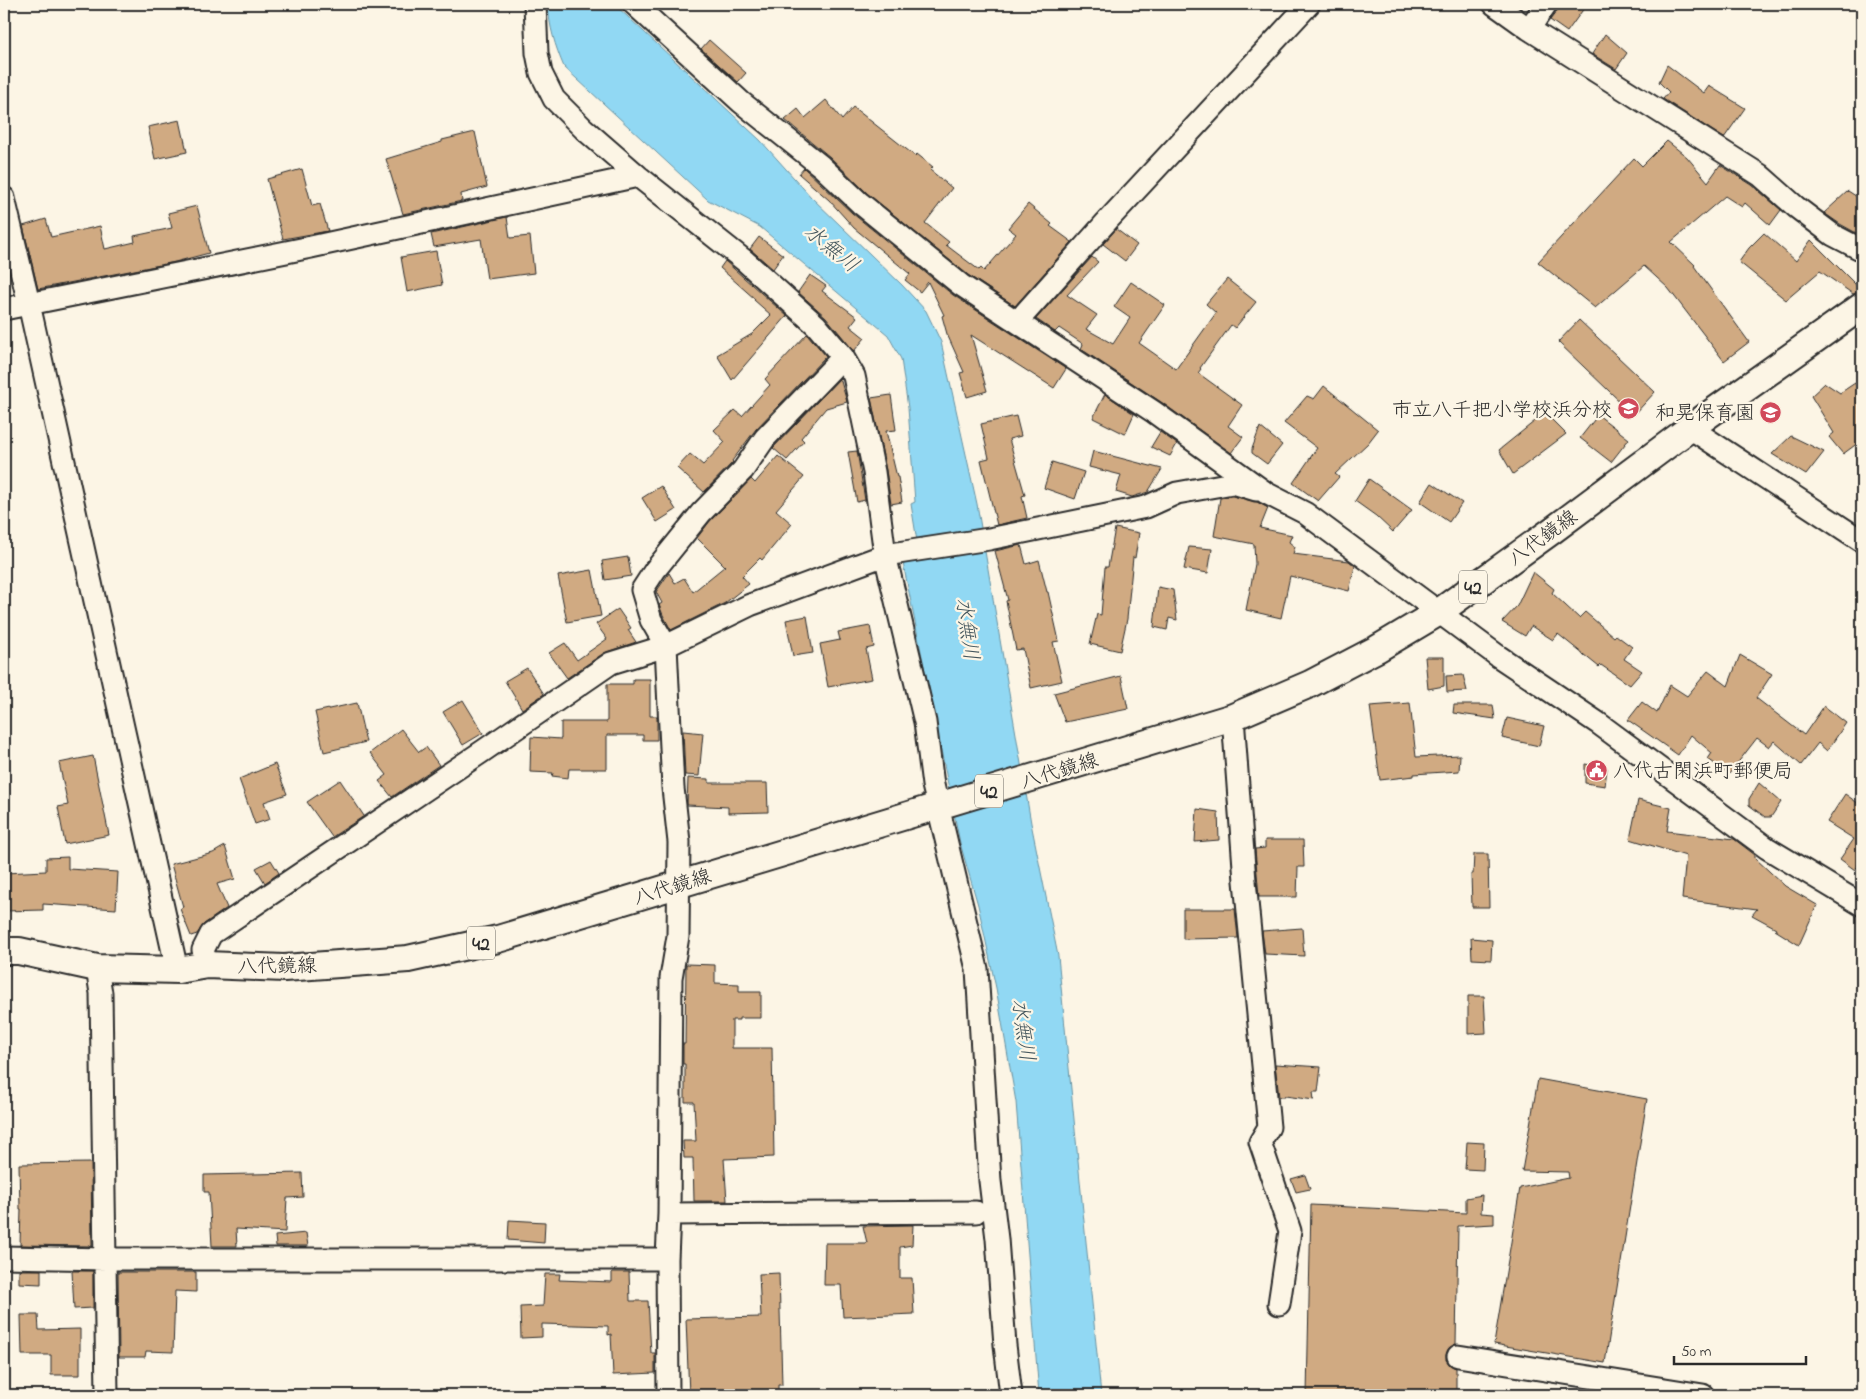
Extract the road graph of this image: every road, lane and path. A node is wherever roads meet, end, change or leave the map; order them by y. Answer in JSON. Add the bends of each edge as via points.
{"nodes":[{"id":1,"x":535,"y":4,"type":"edge"},
{"id":2,"x":634,"y":4,"type":"edge"},
{"id":3,"x":1309,"y":4,"type":"edge"},
{"id":4,"x":1494,"y":4,"type":"edge"},
{"id":5,"x":1546,"y":4,"type":"edge"},
{"id":6,"x":1529,"y":29,"type":"junction"},
{"id":7,"x":638,"y":176,"type":"junction"},
{"id":8,"x":4,"y":198,"type":"edge"},
{"id":9,"x":1862,"y":250,"type":"edge"},
{"id":10,"x":29,"y":304,"type":"junction"},
{"id":11,"x":1862,"y":306,"type":"edge"},
{"id":12,"x":4,"y":309,"type":"edge"},
{"id":13,"x":1017,"y":322,"type":"junction"},
{"id":14,"x":843,"y":357,"type":"junction"},
{"id":15,"x":1690,"y":428,"type":"junction"},
{"id":16,"x":1266,"y":493,"type":"junction"},
{"id":17,"x":1862,"y":542,"type":"edge"},
{"id":18,"x":885,"y":554,"type":"junction"},
{"id":19,"x":1439,"y":612,"type":"junction"},
{"id":20,"x":666,"y":646,"type":"junction"},
{"id":21,"x":1233,"y":717,"type":"junction"},
{"id":22,"x":940,"y":805,"type":"junction"},
{"id":23,"x":677,"y":884,"type":"junction"},
{"id":24,"x":1862,"y":905,"type":"edge"},
{"id":25,"x":4,"y":951,"type":"edge"},
{"id":26,"x":207,"y":965,"type":"junction"},
{"id":27,"x":97,"y":968,"type":"junction"},
{"id":28,"x":178,"y":970,"type":"junction"},
{"id":29,"x":976,"y":1212,"type":"dead end"},
{"id":30,"x":669,"y":1214,"type":"junction"},
{"id":31,"x":4,"y":1257,"type":"edge"},
{"id":32,"x":106,"y":1259,"type":"junction"},
{"id":33,"x":667,"y":1259,"type":"junction"},
{"id":34,"x":1279,"y":1304,"type":"dead end"},
{"id":35,"x":1458,"y":1356,"type":"dead end"},
{"id":36,"x":107,"y":1395,"type":"edge"},
{"id":37,"x":668,"y":1395,"type":"edge"},
{"id":38,"x":1011,"y":1395,"type":"edge"},
{"id":39,"x":1703,"y":1395,"type":"edge"}],
"edges":[{"from":1,"to":7,"type":"street","via":[[537,54],[541,73],[554,99]]},
{"from":2,"to":13,"type":"street","via":[[741,102],[821,166],[860,203],[961,285]]},
{"from":3,"to":13,"type":"street","via":[[1108,219]]},
{"from":4,"to":6,"type":"street"},
{"from":5,"to":6,"type":"street"},
{"from":6,"to":9,"type":"street","via":[[1760,175],[1833,235]]},
{"from":7,"to":10,"type":"street","via":[[311,248]]},
{"from":7,"to":14,"type":"street","via":[[745,261],[816,325]]},
{"from":8,"to":10,"type":"street"},
{"from":10,"to":12,"type":"street"},
{"from":10,"to":28,"type":"street"},
{"from":11,"to":15,"type":"main road","name":"八代鏡線","number":"42"},
{"from":13,"to":16,"type":"street","via":[[1154,412]]},
{"from":14,"to":18,"type":"street","via":[[854,376],[874,472]]},
{"from":14,"to":20,"type":"street","via":[[765,438],[743,470],[701,513],[642,590],[651,620]]},
{"from":15,"to":17,"type":"street"},
{"from":15,"to":19,"type":"main road","name":"八代鏡線","number":"42"},
{"from":16,"to":18,"type":"street","via":[[1233,483],[1177,493],[1146,507],[989,539]]},
{"from":16,"to":19,"type":"street","via":[[1305,513]]},
{"from":18,"to":20,"type":"street","via":[[750,605]]},
{"from":18,"to":22,"type":"street"},
{"from":19,"to":21,"type":"main road","name":"八代鏡線","number":"42","via":[[1319,680]]},
{"from":19,"to":24,"type":"street","via":[[1598,723],[1767,848]]},
{"from":20,"to":23,"type":"street","via":[[672,788],[679,842]]},
{"from":20,"to":26,"type":"street","via":[[611,663],[211,934],[203,950]]},
{"from":21,"to":22,"type":"main road","name":"八代鏡線","number":"42"},
{"from":21,"to":34,"type":"street","via":[[1269,1127],[1260,1142],[1290,1231]]},
{"from":22,"to":23,"type":"main road","name":"八代鏡線","number":"42"},
{"from":22,"to":38,"type":"street","via":[[977,969],[990,1181]]},
{"from":23,"to":26,"type":"main road","name":"八代鏡線","number":"42","via":[[498,939],[408,959],[284,968]]},
{"from":23,"to":30,"type":"street","via":[[678,936],[671,978]]},
{"from":25,"to":27,"type":"main road","name":"八代鏡線","number":"42"},
{"from":26,"to":28,"type":"main road","name":"八代鏡線","number":"42"},
{"from":27,"to":28,"type":"main road","name":"八代鏡線","number":"42"},
{"from":27,"to":32,"type":"street","via":[[101,993]]},
{"from":29,"to":30,"type":"street"},
{"from":30,"to":33,"type":"street"},
{"from":31,"to":32,"type":"street"},
{"from":32,"to":33,"type":"street"},
{"from":32,"to":36,"type":"street"},
{"from":33,"to":37,"type":"street"},
{"from":35,"to":39,"type":"street"}]}
